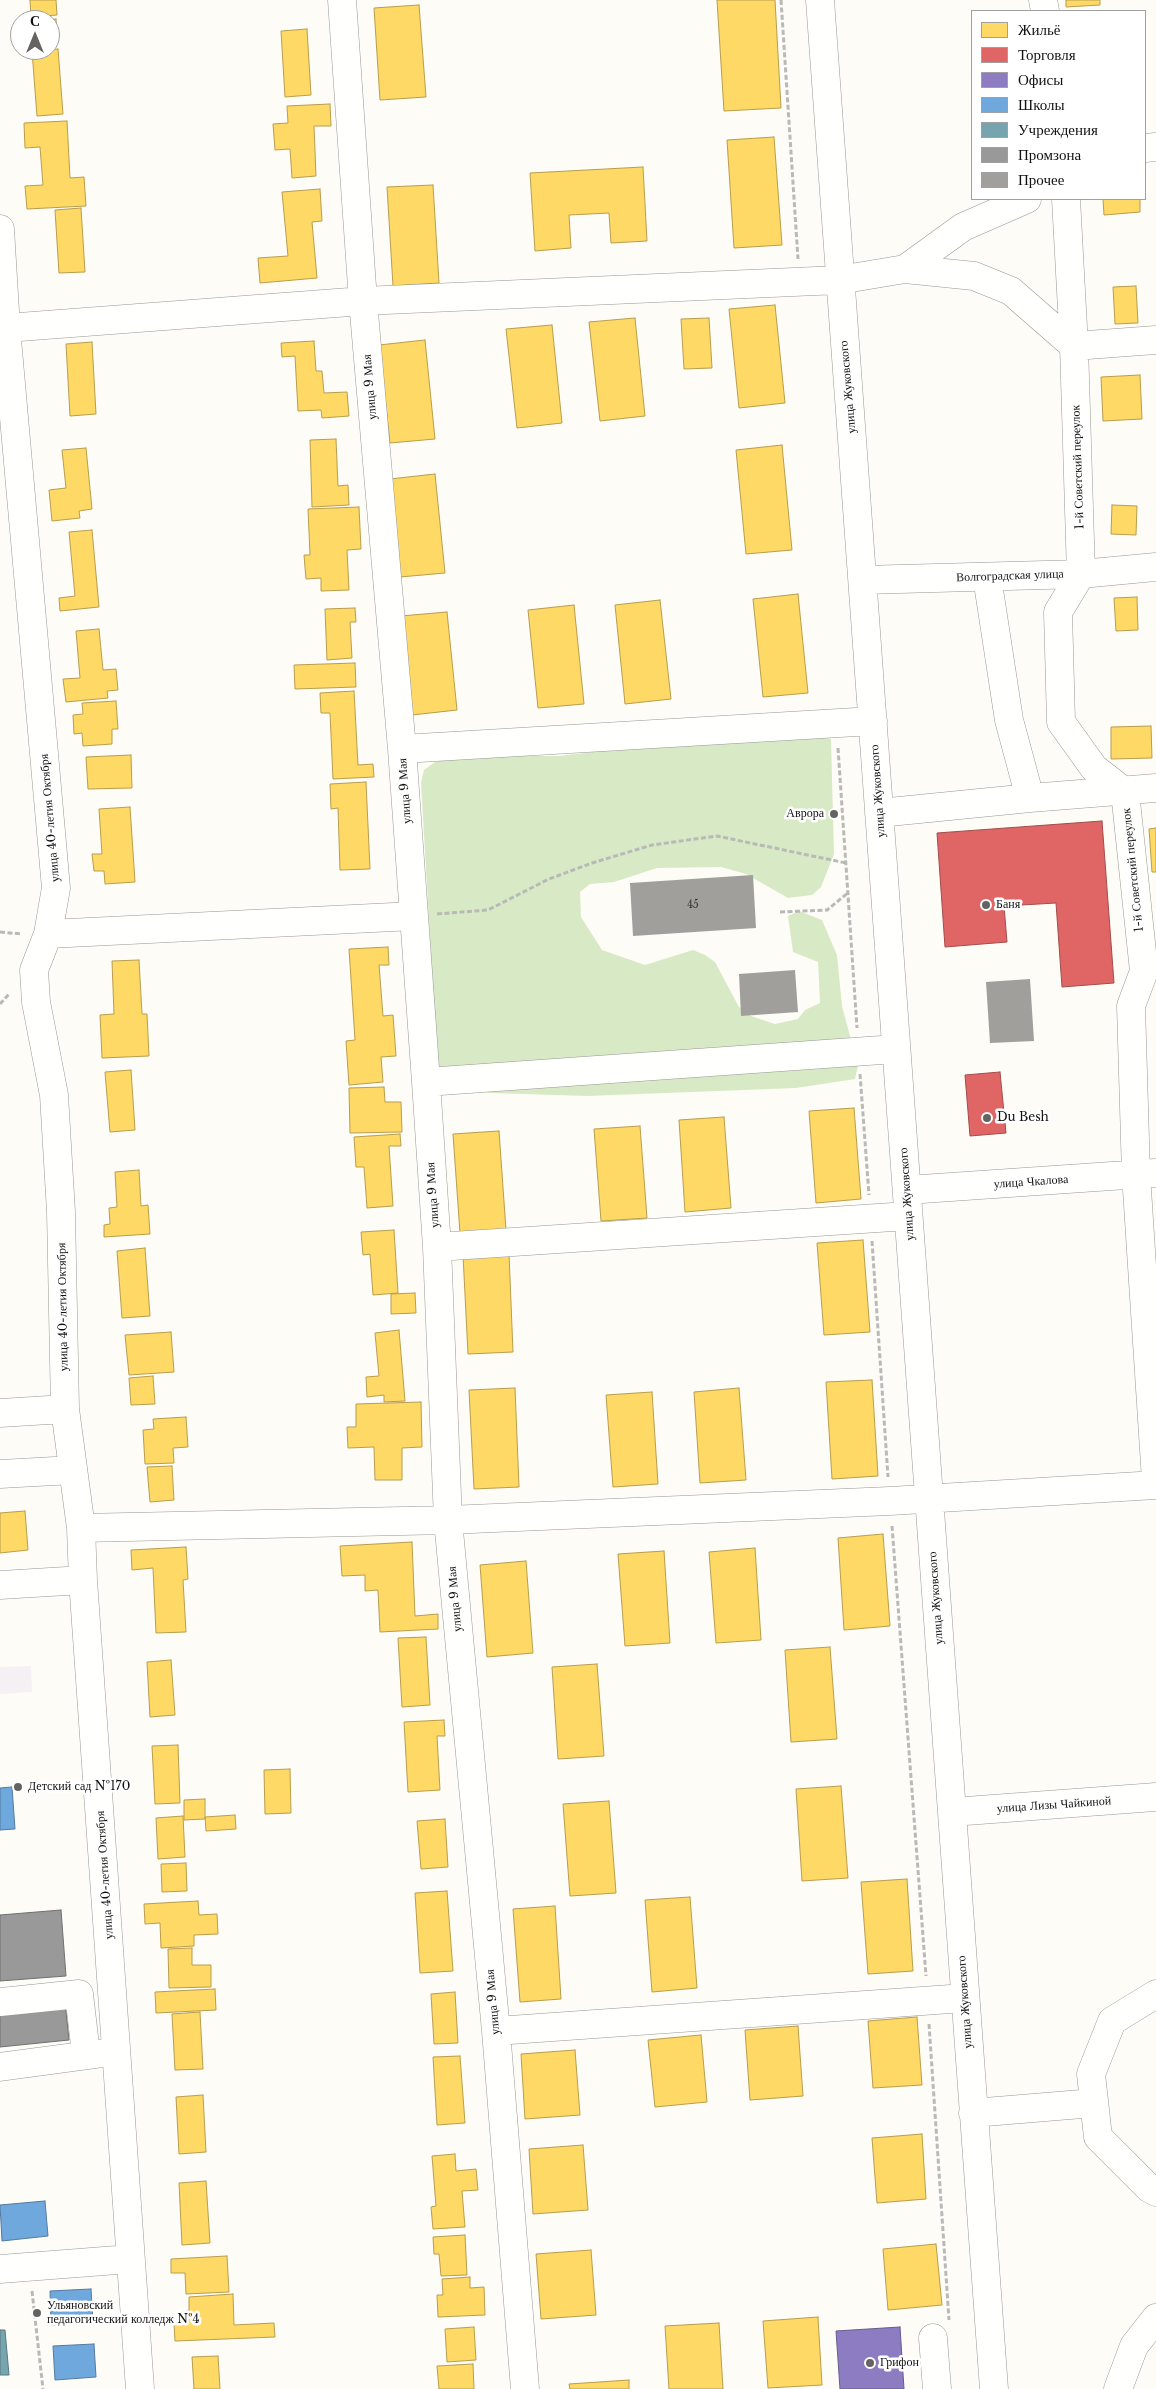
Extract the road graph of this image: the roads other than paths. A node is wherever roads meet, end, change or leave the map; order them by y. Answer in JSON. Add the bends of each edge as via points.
{"nodes":[{"id":1,"x":342,"y":0,"type":"edge"},
{"id":2,"x":820,"y":0,"type":"edge"},
{"id":3,"x":1025,"y":200,"type":"edge"},
{"id":4,"x":1066,"y":200,"type":"edge"},
{"id":5,"x":0,"y":230,"type":"edge"},
{"id":6,"x":905,"y":268,"type":"junction"},
{"id":7,"x":839,"y":280,"type":"junction"},
{"id":8,"x":363,"y":301,"type":"junction"},
{"id":9,"x":6,"y":328,"type":"junction"},
{"id":10,"x":1156,"y":340,"type":"edge"},
{"id":11,"x":1074,"y":346,"type":"junction"},
{"id":12,"x":1156,"y":567,"type":"edge"},
{"id":13,"x":1081,"y":574,"type":"junction"},
{"id":14,"x":987,"y":578,"type":"junction"},
{"id":15,"x":864,"y":580,"type":"junction"},
{"id":16,"x":873,"y":721,"type":"junction"},
{"id":17,"x":402,"y":749,"type":"junction"},
{"id":18,"x":1156,"y":788,"type":"edge"},
{"id":19,"x":1125,"y":792,"type":"junction"},
{"id":20,"x":1030,"y":798,"type":"junction"},
{"id":21,"x":879,"y":813,"type":"junction"},
{"id":22,"x":414,"y":916,"type":"junction"},
{"id":23,"x":48,"y":934,"type":"junction"},
{"id":24,"x":1150,"y":970,"type":"edge"},
{"id":25,"x":896,"y":1049,"type":"junction"},
{"id":26,"x":426,"y":1082,"type":"junction"},
{"id":27,"x":1146,"y":1173,"type":"edge"},
{"id":28,"x":908,"y":1203,"type":"junction"},
{"id":29,"x":437,"y":1247,"type":"junction"},
{"id":30,"x":1153,"y":1391,"type":"edge"},
{"id":31,"x":64,"y":1409,"type":"junction"},
{"id":32,"x":0,"y":1413,"type":"edge"},
{"id":33,"x":73,"y":1470,"type":"junction"},
{"id":34,"x":0,"y":1474,"type":"edge"},
{"id":35,"x":1156,"y":1480,"type":"edge"},
{"id":36,"x":1156,"y":1485,"type":"edge"},
{"id":37,"x":929,"y":1499,"type":"junction"},
{"id":38,"x":448,"y":1520,"type":"junction"},
{"id":39,"x":81,"y":1528,"type":"junction"},
{"id":40,"x":83,"y":1580,"type":"junction"},
{"id":41,"x":0,"y":1586,"type":"edge"},
{"id":42,"x":1156,"y":1797,"type":"edge"},
{"id":43,"x":952,"y":1812,"type":"junction"},
{"id":44,"x":1156,"y":1994,"type":"edge"},
{"id":45,"x":965,"y":1998,"type":"junction"},
{"id":46,"x":0,"y":2002,"type":"edge"},
{"id":47,"x":496,"y":2031,"type":"junction"},
{"id":48,"x":118,"y":2052,"type":"junction"},
{"id":49,"x":86,"y":2054,"type":"junction"},
{"id":50,"x":0,"y":2066,"type":"edge"},
{"id":51,"x":1094,"y":2104,"type":"junction"},
{"id":52,"x":974,"y":2113,"type":"junction"},
{"id":53,"x":1156,"y":2192,"type":"edge"},
{"id":54,"x":130,"y":2259,"type":"junction"},
{"id":55,"x":0,"y":2269,"type":"edge"},
{"id":56,"x":1156,"y":2318,"type":"edge"},
{"id":57,"x":933,"y":2338,"type":"dead end"},
{"id":58,"x":140,"y":2389,"type":"edge"},
{"id":59,"x":525,"y":2389,"type":"edge"},
{"id":60,"x":937,"y":2389,"type":"edge"},
{"id":61,"x":994,"y":2389,"type":"edge"},
{"id":62,"x":1118,"y":2389,"type":"edge"}],
"edges":[{"from":1,"to":8,"type":"street","name":"улица 9 Мая"},
{"from":2,"to":7,"type":"street","name":"улица Жуковского"},
{"from":3,"to":6,"type":"street","via":[[963,227]]},
{"from":4,"to":11,"type":"street","name":"1-й Советский переулок"},
{"from":5,"to":9,"type":"street","name":"улица 40-летия Октября"},
{"from":6,"to":7,"type":"street"},
{"from":6,"to":11,"type":"street","via":[[974,276],[1011,291]]},
{"from":7,"to":8,"type":"street"},
{"from":7,"to":15,"type":"street","name":"улица Жуковского"},
{"from":8,"to":9,"type":"street"},
{"from":8,"to":17,"type":"street","name":"улица 9 Мая"},
{"from":9,"to":23,"type":"street","name":"улица 40-летия Октября","via":[[56,888]]},
{"from":10,"to":11,"type":"street"},
{"from":11,"to":13,"type":"street","name":"1-й Советский переулок"},
{"from":12,"to":13,"type":"street","name":"Волгоградская улица"},
{"from":13,"to":14,"type":"street","name":"Волгоградская улица"},
{"from":13,"to":19,"type":"street","name":"1-й Советский переулок","via":[[1058,612],[1061,722],[1094,768]]},
{"from":14,"to":15,"type":"street","name":"Волгоградская улица"},
{"from":14,"to":20,"type":"street","via":[[1009,720]]},
{"from":15,"to":16,"type":"street","name":"улица Жуковского"},
{"from":16,"to":17,"type":"street"},
{"from":16,"to":21,"type":"street","name":"улица Жуковского"},
{"from":17,"to":22,"type":"street","name":"улица 9 Мая"},
{"from":18,"to":19,"type":"street"},
{"from":19,"to":20,"type":"street"},
{"from":19,"to":24,"type":"street","name":"1-й Советский переулок"},
{"from":20,"to":21,"type":"street"},
{"from":21,"to":25,"type":"street","name":"улица Жуковского"},
{"from":22,"to":23,"type":"street"},
{"from":22,"to":26,"type":"street","name":"улица 9 Мая"},
{"from":23,"to":31,"type":"street","name":"улица 40-летия Октября","via":[[34,970],[36,1002],[54,1095],[61,1212]]},
{"from":24,"to":27,"type":"street","name":"1-й Советский переулок","via":[[1131,1006]]},
{"from":25,"to":26,"type":"street"},
{"from":25,"to":28,"type":"street","name":"улица Жуковского"},
{"from":26,"to":29,"type":"street","name":"улица 9 Мая"},
{"from":27,"to":28,"type":"street","name":"улица Чкалова"},
{"from":27,"to":30,"type":"street","name":"1-й Советский переулок"},
{"from":28,"to":29,"type":"street","name":"улица Чкалова","via":[[870,1218]]},
{"from":28,"to":37,"type":"street","name":"улица Жуковского"},
{"from":29,"to":38,"type":"street","name":"улица 9 Мая"},
{"from":30,"to":35,"type":"street","name":"1-й Советский переулок"},
{"from":31,"to":32,"type":"street"},
{"from":31,"to":33,"type":"street","name":"улица 40-летия Октября"},
{"from":33,"to":34,"type":"street"},
{"from":33,"to":39,"type":"street","name":"улица 40-летия Октября"},
{"from":36,"to":37,"type":"street"},
{"from":37,"to":38,"type":"street"},
{"from":37,"to":43,"type":"street","name":"улица Жуковского"},
{"from":38,"to":39,"type":"street"},
{"from":38,"to":47,"type":"street","name":"улица 9 Мая"},
{"from":39,"to":40,"type":"street","name":"улица 40-летия Октября"},
{"from":40,"to":41,"type":"street"},
{"from":40,"to":48,"type":"street","name":"улица 40-летия Октября"},
{"from":42,"to":43,"type":"street","name":"улица Лизы Чайкиной"},
{"from":43,"to":45,"type":"street","name":"улица Жуковского"},
{"from":44,"to":51,"type":"street","via":[[1112,2021],[1091,2074]]},
{"from":45,"to":47,"type":"street"},
{"from":45,"to":52,"type":"street","name":"улица Жуковского"},
{"from":46,"to":49,"type":"street","via":[[79,1994]]},
{"from":47,"to":59,"type":"street","name":"улица 9 Мая"},
{"from":48,"to":49,"type":"street"},
{"from":48,"to":54,"type":"street","name":"улица 40-летия Октября"},
{"from":49,"to":50,"type":"street"},
{"from":51,"to":52,"type":"street"},
{"from":51,"to":53,"type":"street","via":[[1098,2137]]},
{"from":52,"to":61,"type":"street","name":"улица Жуковского"},
{"from":54,"to":55,"type":"street"},
{"from":54,"to":58,"type":"street","name":"улица 40-летия Октября"},
{"from":56,"to":62,"type":"street","via":[[1134,2346]]},
{"from":57,"to":60,"type":"street"}]}
